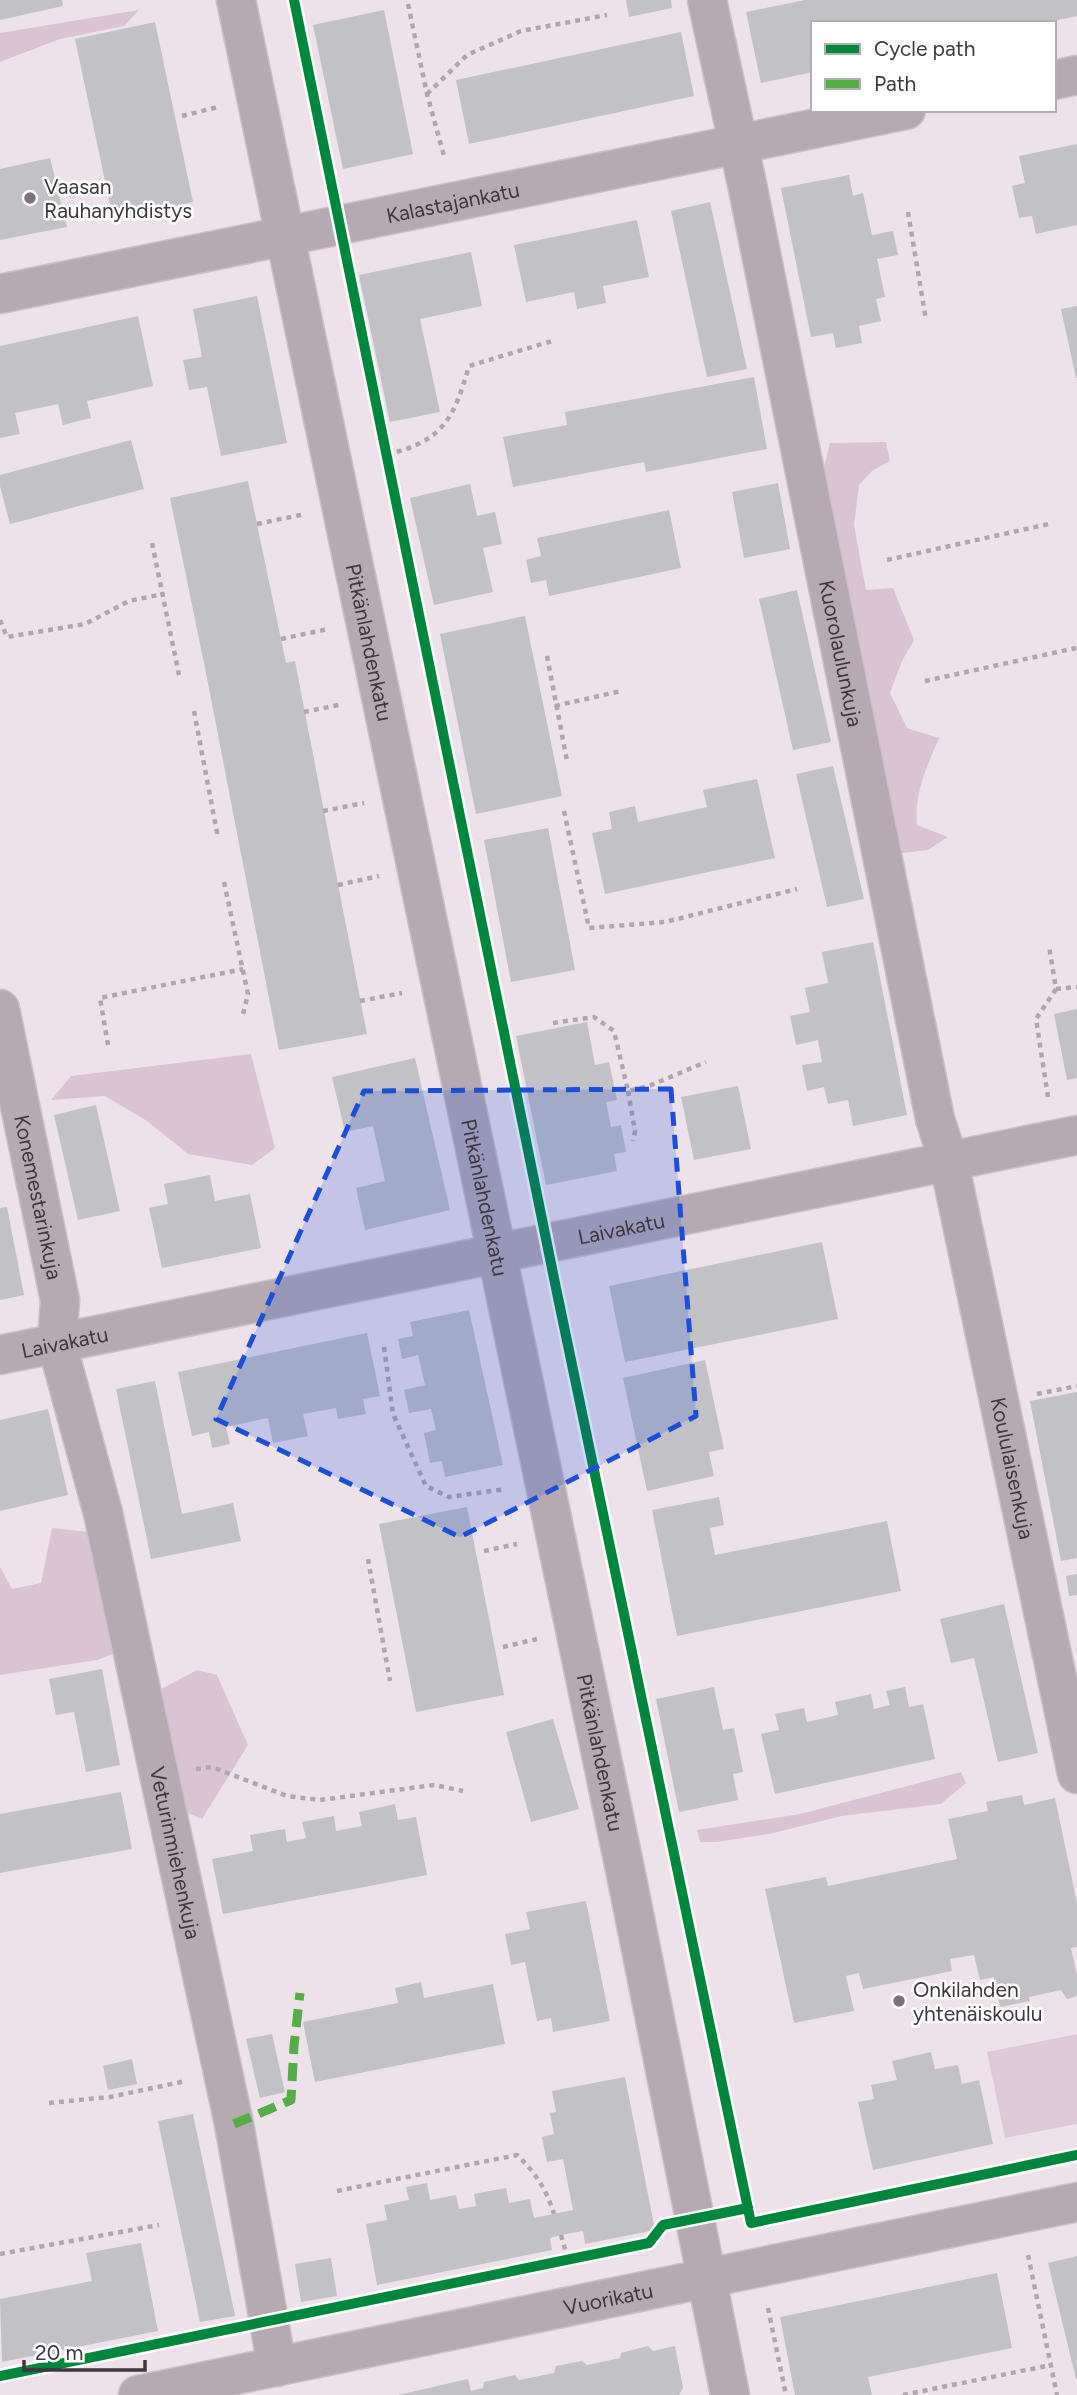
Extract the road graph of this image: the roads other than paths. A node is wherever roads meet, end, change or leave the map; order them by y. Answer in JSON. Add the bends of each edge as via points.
{"nodes":[{"id":1,"x":236,"y":0,"type":"edge"},
{"id":2,"x":707,"y":0,"type":"edge"},
{"id":3,"x":1077,"y":75,"type":"edge"},
{"id":4,"x":1056,"y":80,"type":"edge"},
{"id":5,"x":896,"y":112,"type":"edge"},
{"id":6,"x":739,"y":144,"type":"junction"},
{"id":7,"x":286,"y":235,"type":"junction"},
{"id":8,"x":0,"y":294,"type":"edge"},
{"id":9,"x":0,"y":1009,"type":"edge"},
{"id":10,"x":1077,"y":1135,"type":"edge"},
{"id":11,"x":948,"y":1162,"type":"junction"},
{"id":12,"x":495,"y":1253,"type":"junction"},
{"id":13,"x":57,"y":1344,"type":"junction"},
{"id":14,"x":0,"y":1355,"type":"edge"},
{"id":15,"x":1077,"y":1774,"type":"edge"},
{"id":16,"x":1077,"y":2203,"type":"edge"},
{"id":17,"x":706,"y":2279,"type":"junction"},
{"id":18,"x":276,"y":2367,"type":"junction"},
{"id":19,"x":138,"y":2395,"type":"edge"},
{"id":20,"x":730,"y":2395,"type":"edge"}],
"edges":[{"from":1,"to":7,"type":"street","name":"Pitkänlahdenkatu"},
{"from":2,"to":6,"type":"street","name":"Kuorolaulunkuja"},
{"from":3,"to":4,"type":"street"},
{"from":5,"to":6,"type":"street","name":"Kalastajankatu"},
{"from":6,"to":7,"type":"street","name":"Kalastajankatu"},
{"from":6,"to":11,"type":"street","name":"Kuorolaulunkuja","via":[[930,1092]]},
{"from":7,"to":8,"type":"street","name":"Kalastajankatu"},
{"from":7,"to":12,"type":"street","name":"Pitkänlahdenkatu"},
{"from":9,"to":13,"type":"street","name":"Konemestarinkuja","via":[[60,1300]]},
{"from":10,"to":11,"type":"street","name":"Laivakatu"},
{"from":11,"to":12,"type":"street","name":"Laivakatu"},
{"from":11,"to":15,"type":"street","name":"Koululaisenkuja"},
{"from":12,"to":13,"type":"street","name":"Laivakatu"},
{"from":12,"to":17,"type":"street","name":"Pitkänlahdenkatu"},
{"from":13,"to":14,"type":"street","name":"Laivakatu"},
{"from":13,"to":18,"type":"street","name":"Veturinmiehenkuja","via":[[103,1513],[223,2073]]},
{"from":16,"to":17,"type":"street","name":"Vuorikatu"},
{"from":17,"to":18,"type":"street","name":"Vuorikatu"},
{"from":17,"to":20,"type":"street","name":"Pitkänlahdenkatu"},
{"from":18,"to":19,"type":"street","name":"Vuorikatu"}]}
